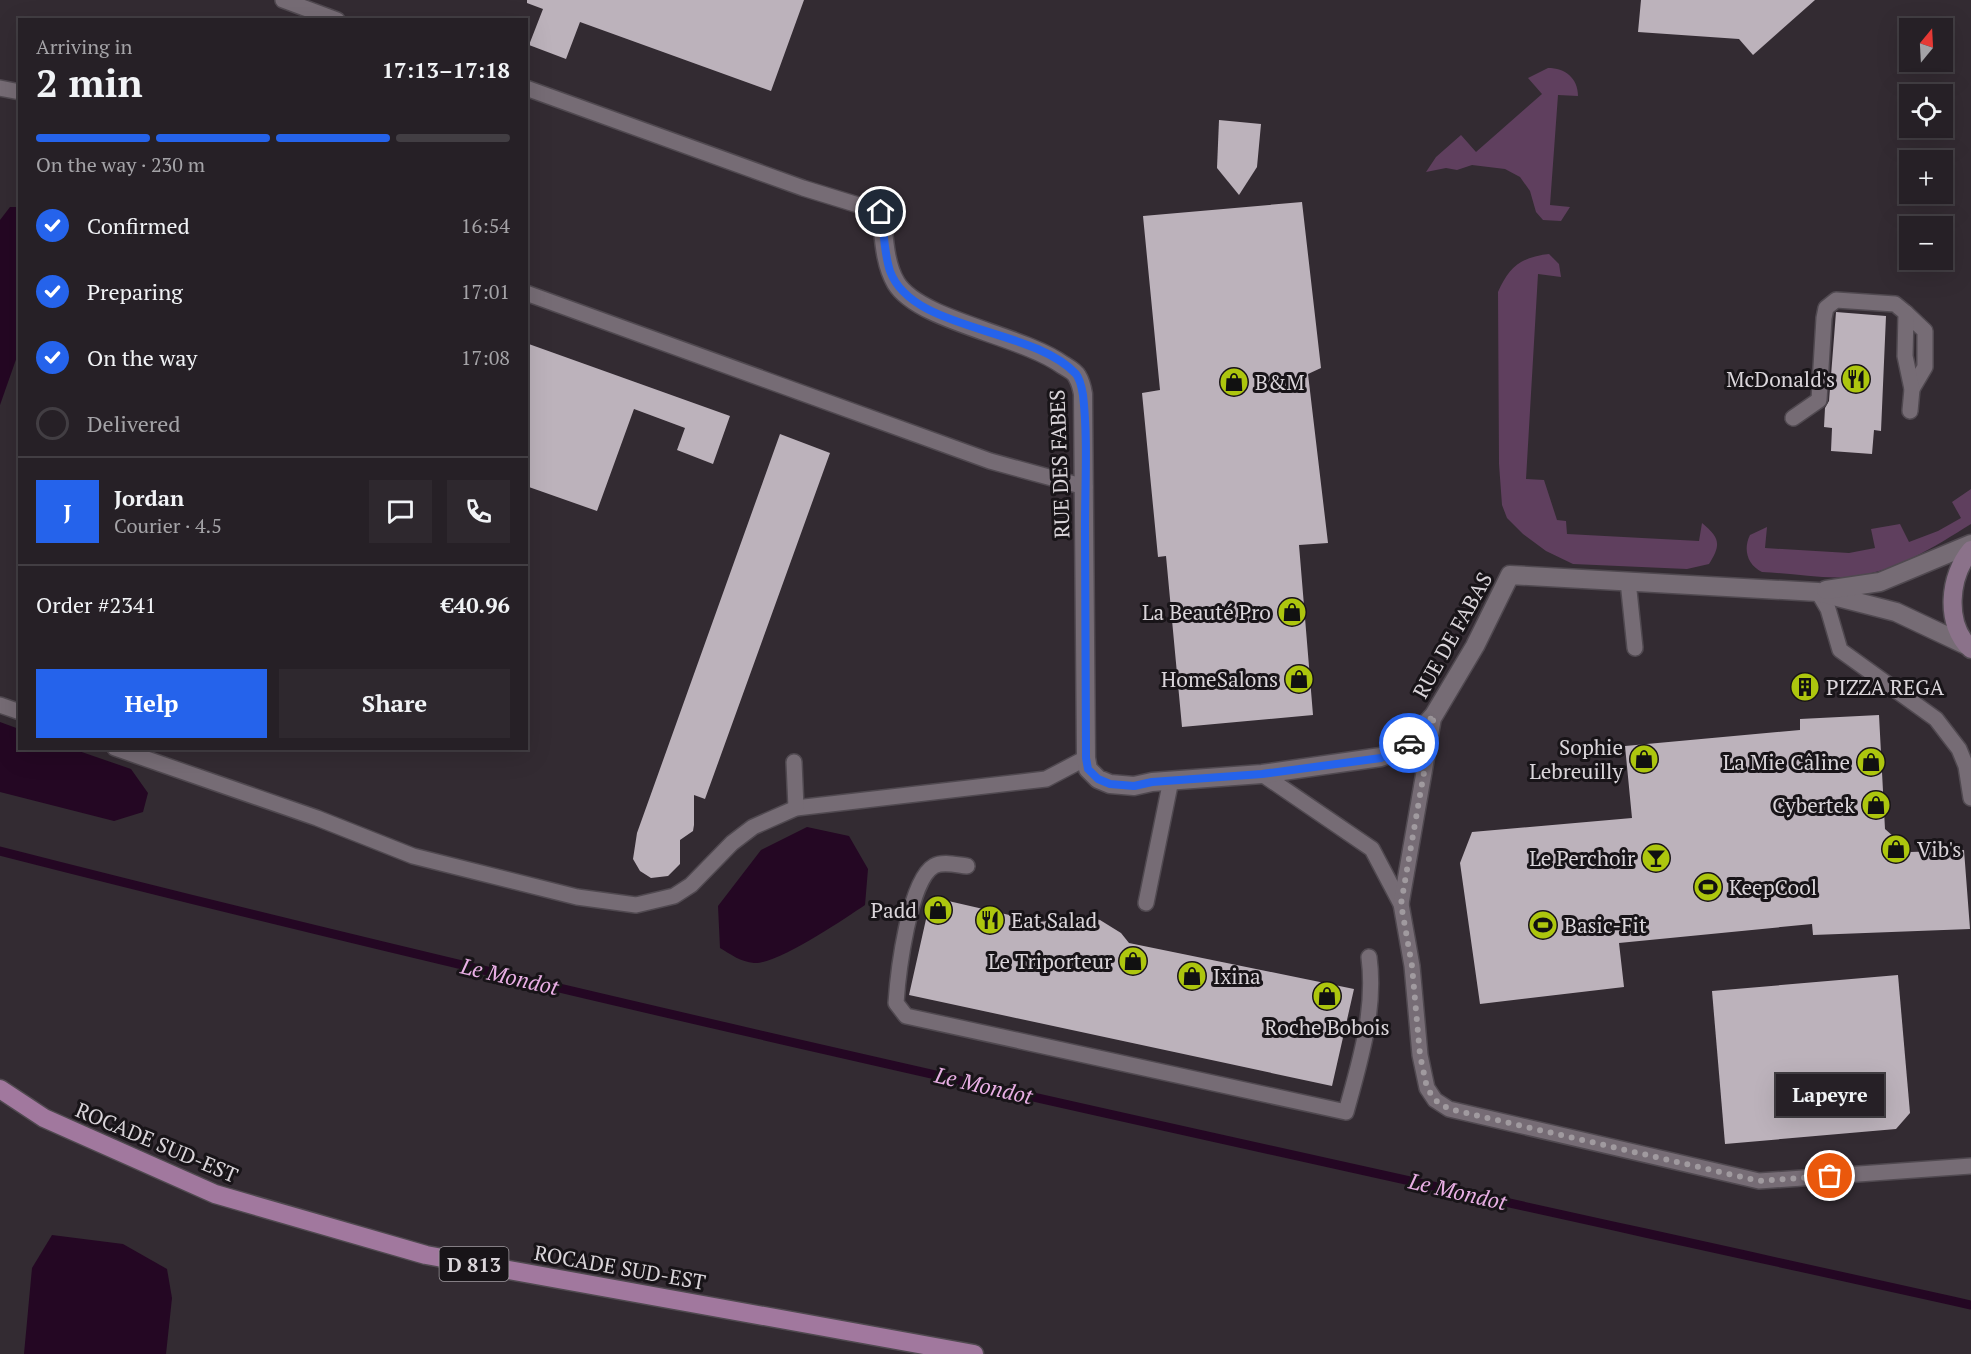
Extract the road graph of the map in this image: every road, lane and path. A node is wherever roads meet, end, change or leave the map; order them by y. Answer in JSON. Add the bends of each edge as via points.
{"nodes":[{"id":1,"x":283,"y":0,"type":"edge"},
{"id":2,"x":332,"y":18,"type":"edge"},
{"id":3,"x":0,"y":88,"type":"edge"},
{"id":4,"x":528,"y":89,"type":"edge"},
{"id":5,"x":18,"y":92,"type":"edge"},
{"id":6,"x":881,"y":212,"type":"joint"},
{"id":7,"x":528,"y":294,"type":"edge"},
{"id":8,"x":1910,"y":411,"type":"dead end"},
{"id":9,"x":1793,"y":418,"type":"dead end"},
{"id":10,"x":1085,"y":487,"type":"junction"},
{"id":11,"x":1971,"y":544,"type":"edge"},
{"id":12,"x":1971,"y":550,"type":"edge"},
{"id":13,"x":1628,"y":581,"type":"junction"},
{"id":14,"x":1818,"y":592,"type":"junction"},
{"id":15,"x":1969,"y":647,"type":"edge"},
{"id":16,"x":1635,"y":648,"type":"dead end"},
{"id":17,"x":0,"y":705,"type":"edge"},
{"id":18,"x":18,"y":711,"type":"edge"},
{"id":19,"x":1434,"y":715,"type":"junction"},
{"id":20,"x":121,"y":750,"type":"edge"},
{"id":21,"x":1086,"y":758,"type":"junction"},
{"id":22,"x":794,"y":762,"type":"dead end"},
{"id":23,"x":1262,"y":774,"type":"junction"},
{"id":24,"x":1171,"y":780,"type":"junction"},
{"id":25,"x":1971,"y":798,"type":"edge"},
{"id":26,"x":796,"y":808,"type":"junction"},
{"id":27,"x":967,"y":866,"type":"dead end"},
{"id":28,"x":1146,"y":903,"type":"dead end"},
{"id":29,"x":1401,"y":904,"type":"junction"},
{"id":30,"x":1370,"y":957,"type":"dead end"},
{"id":31,"x":0,"y":1089,"type":"edge"},
{"id":32,"x":1971,"y":1166,"type":"edge"},
{"id":33,"x":974,"y":1354,"type":"edge"}],
"edges":[{"from":1,"to":2,"type":"lane"},
{"from":3,"to":5,"type":"lane"},
{"from":4,"to":6,"type":"lane","via":[[803,188]]},
{"from":6,"to":10,"type":"street","name":"RUE DES FABES","via":[[890,270],[898,286],[918,303],[1054,358],[1077,375],[1083,394]]},
{"from":7,"to":10,"type":"lane","via":[[990,461]]},
{"from":8,"to":9,"type":"lane","via":[[1906,313],[1895,304],[1836,300],[1826,308],[1819,400]]},
{"from":10,"to":21,"type":"street","name":"RUE DES FABES"},
{"from":11,"to":14,"type":"street","name":"RUE DE FABAS","via":[[1880,582]]},
{"from":12,"to":15,"type":"main road","via":[[1956,576],[1952,597],[1955,617]]},
{"from":13,"to":14,"type":"street","name":"RUE DE FABAS"},
{"from":13,"to":16,"type":"lane"},
{"from":13,"to":19,"type":"street","name":"RUE DE FABAS","via":[[1510,575],[1475,646]]},
{"from":14,"to":15,"type":"street","name":"RUE DE FABAS","via":[[1896,612]]},
{"from":14,"to":25,"type":"lane","via":[[1840,650],[1936,719],[1959,749]]},
{"from":17,"to":18,"type":"lane"},
{"from":19,"to":23,"type":"street","name":"RUE DE FABAS","via":[[1405,747],[1381,758]]},
{"from":19,"to":29,"type":"lane"},
{"from":20,"to":26,"type":"lane","via":[[413,856],[577,897],[636,905],[674,896],[753,827]]},
{"from":21,"to":24,"type":"street","name":"RUE DE FABAS","via":[[1088,769],[1110,784],[1134,786]]},
{"from":21,"to":26,"type":"lane","via":[[1046,779]]},
{"from":22,"to":26,"type":"lane"},
{"from":23,"to":24,"type":"street","name":"RUE DE FABAS"},
{"from":23,"to":29,"type":"lane","via":[[1372,849]]},
{"from":24,"to":28,"type":"lane"},
{"from":27,"to":30,"type":"lane","via":[[933,866],[917,886],[898,972],[896,1003],[906,1016],[1346,1112],[1373,987]]},
{"from":29,"to":32,"type":"lane","via":[[1427,1088],[1435,1100],[1449,1109],[1759,1181]]},
{"from":31,"to":33,"type":"main road","name":"ROCADE SUD-EST","number":"D 813","via":[[44,1118],[215,1194],[426,1255]]}]}
